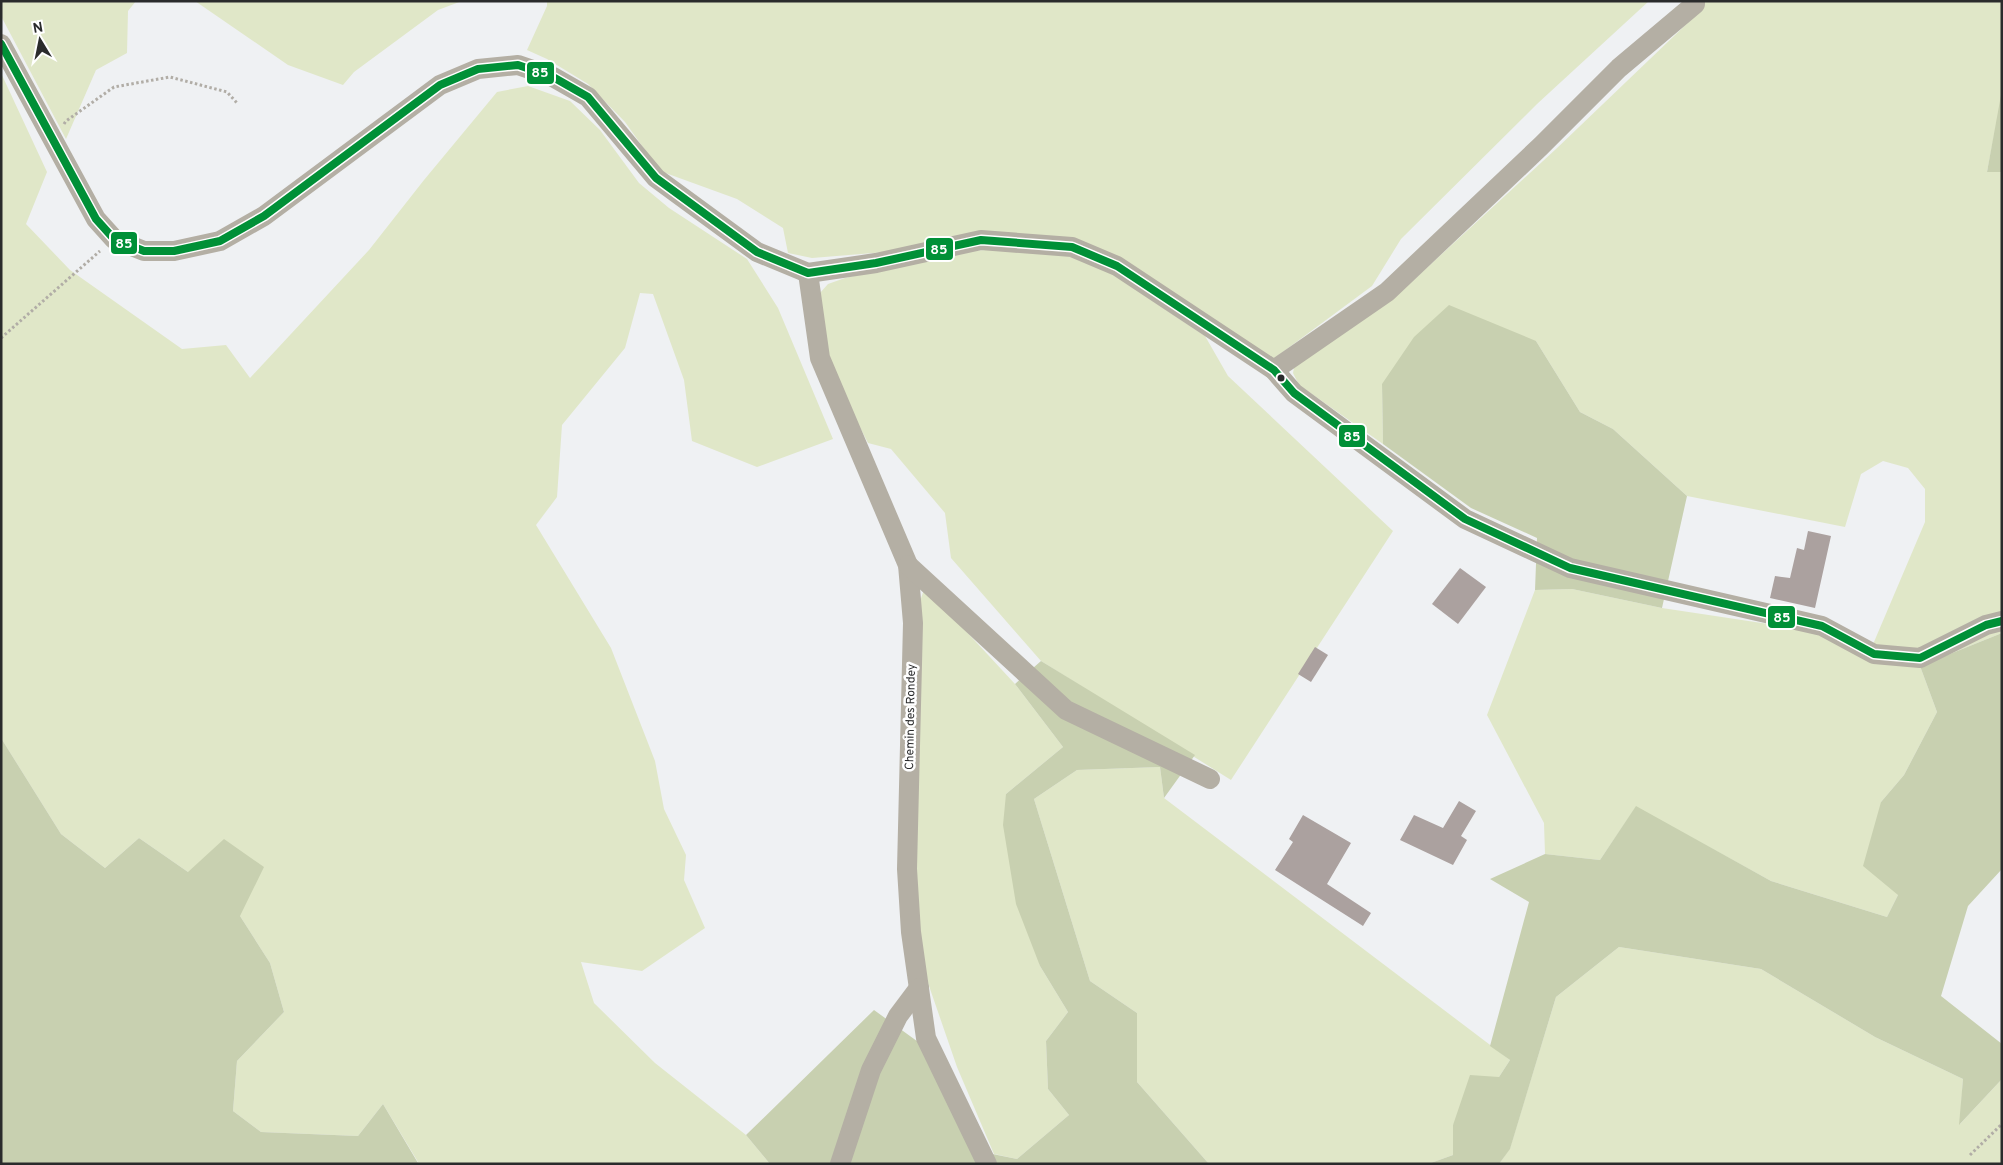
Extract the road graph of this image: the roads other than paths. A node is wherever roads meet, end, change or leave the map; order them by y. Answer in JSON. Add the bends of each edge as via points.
{"nodes":[{"id":1,"x":1695,"y":1,"type":"edge"},
{"id":2,"x":1,"y":44,"type":"edge"},
{"id":3,"x":808,"y":273,"type":"junction"},
{"id":4,"x":1274,"y":370,"type":"junction"},
{"id":5,"x":908,"y":565,"type":"junction"},
{"id":6,"x":2002,"y":621,"type":"edge"},
{"id":7,"x":1210,"y":779,"type":"dead end"},
{"id":8,"x":919,"y":988,"type":"junction"},
{"id":9,"x":840,"y":1164,"type":"edge"},
{"id":10,"x":987,"y":1164,"type":"edge"}],
"edges":[{"from":1,"to":4,"type":"street","via":[[1619,68],[1387,292]]},
{"from":2,"to":3,"type":"street","via":[[96,219],[114,239],[144,251],[174,251],[220,241],[264,216],[440,84],[478,69],[518,65],[553,77],[588,97],[656,178],[757,252]]},
{"from":3,"to":4,"type":"street","via":[[876,263],[981,240],[1072,247],[1117,266]]},
{"from":3,"to":5,"type":"street","name":"Chemin des Rondey","via":[[820,358]]},
{"from":4,"to":6,"type":"street","via":[[1294,393],[1465,519],[1570,568],[1822,626],[1874,654],[1920,658]]},
{"from":5,"to":7,"type":"street","via":[[1066,710]]},
{"from":5,"to":8,"type":"street","name":"Chemin des Rondey","via":[[913,623],[907,869]]},
{"from":8,"to":9,"type":"street","via":[[898,1016],[871,1070]]},
{"from":8,"to":10,"type":"street","name":"Chemin des Rondey","via":[[926,1038]]}]}
